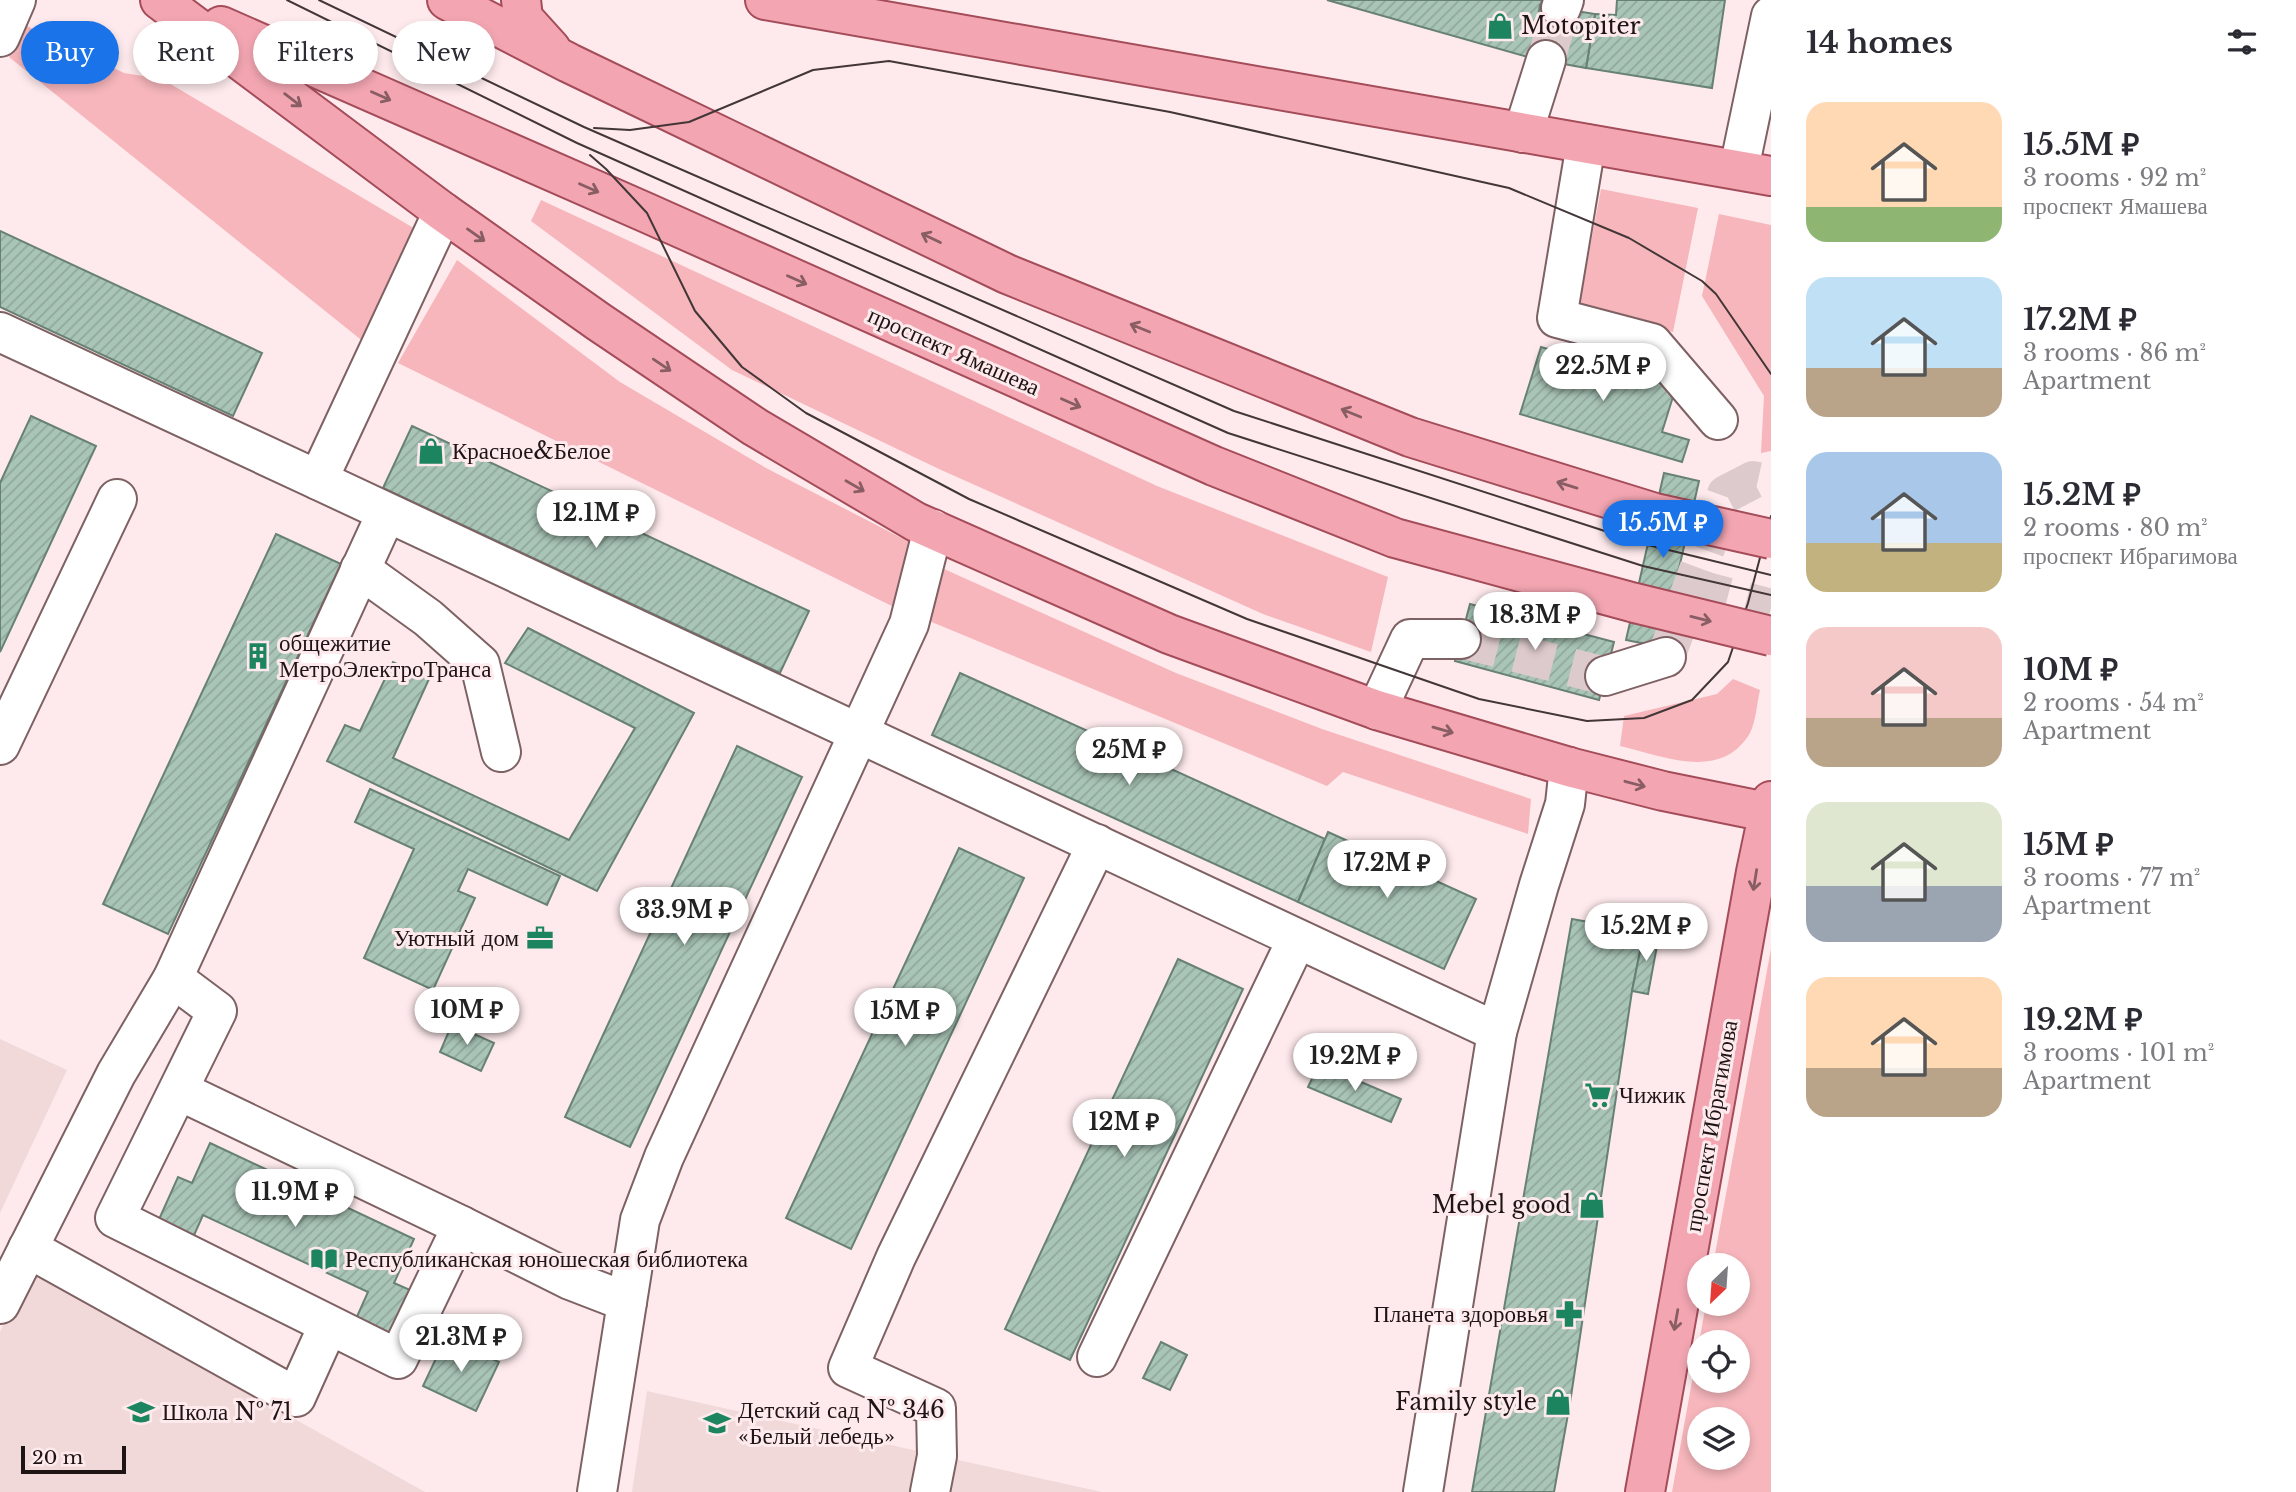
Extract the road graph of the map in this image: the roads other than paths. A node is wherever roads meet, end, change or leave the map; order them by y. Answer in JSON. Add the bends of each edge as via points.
{"nodes":[{"id":1,"x":16,"y":0,"type":"edge"},
{"id":2,"x":160,"y":0,"type":"edge"},
{"id":3,"x":447,"y":0,"type":"edge"},
{"id":4,"x":521,"y":0,"type":"edge"},
{"id":5,"x":765,"y":0,"type":"edge"},
{"id":6,"x":1771,"y":16,"type":"edge"},
{"id":7,"x":0,"y":37,"type":"edge"},
{"id":8,"x":1546,"y":61,"type":"tunnel mouth"},
{"id":9,"x":569,"y":63,"type":"junction"},
{"id":10,"x":1523,"y":133,"type":"junction"},
{"id":11,"x":1587,"y":144,"type":"junction"},
{"id":12,"x":1755,"y":172,"type":"edge"},
{"id":13,"x":443,"y":212,"type":"junction"},
{"id":14,"x":0,"y":332,"type":"edge"},
{"id":15,"x":1718,"y":420,"type":"dead end"},
{"id":16,"x":318,"y":480,"type":"junction"},
{"id":17,"x":117,"y":499,"type":"dead end"},
{"id":18,"x":386,"y":514,"type":"junction"},
{"id":19,"x":933,"y":529,"type":"junction"},
{"id":20,"x":1771,"y":539,"type":"edge"},
{"id":21,"x":360,"y":569,"type":"junction"},
{"id":22,"x":1771,"y":636,"type":"edge"},
{"id":23,"x":1461,"y":639,"type":"tunnel mouth"},
{"id":24,"x":1665,"y":657,"type":"dead end"},
{"id":25,"x":1605,"y":676,"type":"tunnel mouth"},
{"id":26,"x":1377,"y":710,"type":"junction"},
{"id":27,"x":860,"y":733,"type":"junction"},
{"id":28,"x":0,"y":745,"type":"edge"},
{"id":29,"x":501,"y":752,"type":"dead end"},
{"id":30,"x":1569,"y":767,"type":"junction"},
{"id":31,"x":1770,"y":809,"type":"edge"},
{"id":32,"x":1097,"y":844,"type":"junction"},
{"id":33,"x":1297,"y":939,"type":"junction"},
{"id":34,"x":173,"y":978,"type":"junction"},
{"id":35,"x":1497,"y":1032,"type":"junction"},
{"id":36,"x":180,"y":1091,"type":"junction"},
{"id":37,"x":462,"y":1226,"type":"junction"},
{"id":38,"x":28,"y":1248,"type":"junction"},
{"id":39,"x":627,"y":1303,"type":"junction"},
{"id":40,"x":0,"y":1304,"type":"edge"},
{"id":41,"x":328,"y":1326,"type":"junction"},
{"id":42,"x":1097,"y":1357,"type":"dead end"},
{"id":43,"x":597,"y":1492,"type":"edge"},
{"id":44,"x":930,"y":1492,"type":"edge"},
{"id":45,"x":1423,"y":1492,"type":"edge"},
{"id":46,"x":1645,"y":1492,"type":"edge"}],
"edges":[{"from":1,"to":7,"type":"lane"},
{"from":2,"to":13,"type":"main road","one_way":true},
{"from":2,"to":22,"type":"main road","name":"проспект Ямашева","one_way":true,"bridge":true,"via":[[1214,467],[1395,538]]},
{"from":3,"to":9,"type":"main road"},
{"from":4,"to":9,"type":"main road","via":[[523,18]]},
{"from":5,"to":10,"type":"main road"},
{"from":6,"to":12,"type":"lane"},
{"from":8,"to":10,"type":"lane"},
{"from":20,"to":9,"type":"main road","one_way":true,"bridge":true,"via":[[1655,513],[1410,437],[1007,274]]},
{"from":10,"to":11,"type":"main road"},
{"from":11,"to":12,"type":"main road"},
{"from":11,"to":15,"type":"lane","via":[[1557,318],[1652,342]]},
{"from":13,"to":16,"type":"lane"},
{"from":13,"to":19,"type":"main road","one_way":true,"via":[[755,427]]},
{"from":14,"to":16,"type":"lane"},
{"from":16,"to":18,"type":"lane"},
{"from":17,"to":28,"type":"lane"},
{"from":18,"to":21,"type":"lane"},
{"from":18,"to":27,"type":"lane"},
{"from":19,"to":26,"type":"main road","via":[[1169,634]]},
{"from":19,"to":27,"type":"lane","via":[[909,624]]},
{"from":21,"to":29,"type":"lane","via":[[428,618],[480,664]]},
{"from":21,"to":34,"type":"lane"},
{"from":23,"to":26,"type":"lane","via":[[1409,639]]},
{"from":24,"to":25,"type":"lane"},
{"from":26,"to":30,"type":"main road","one_way":true},
{"from":27,"to":32,"type":"lane"},
{"from":27,"to":39,"type":"lane","via":[[664,1157],[640,1220]]},
{"from":30,"to":31,"type":"main road","one_way":true,"via":[[1663,791]]},
{"from":30,"to":35,"type":"lane","via":[[1565,804]]},
{"from":31,"to":46,"type":"main road","name":"проспект Ибрагимова","one_way":true},
{"from":32,"to":33,"type":"lane"},
{"from":32,"to":44,"type":"lane","via":[[896,1257],[848,1368],[936,1408],[937,1456]]},
{"from":33,"to":35,"type":"lane"},
{"from":33,"to":42,"type":"lane"},
{"from":34,"to":36,"type":"lane","via":[[217,1011]]},
{"from":34,"to":38,"type":"lane","via":[[116,1074]]},
{"from":35,"to":45,"type":"lane"},
{"from":36,"to":37,"type":"lane"},
{"from":36,"to":41,"type":"lane","via":[[115,1218]]},
{"from":37,"to":39,"type":"lane"},
{"from":37,"to":41,"type":"lane","via":[[398,1359]]},
{"from":38,"to":40,"type":"lane"},
{"from":38,"to":41,"type":"lane","via":[[296,1397]]},
{"from":39,"to":43,"type":"lane"}]}
